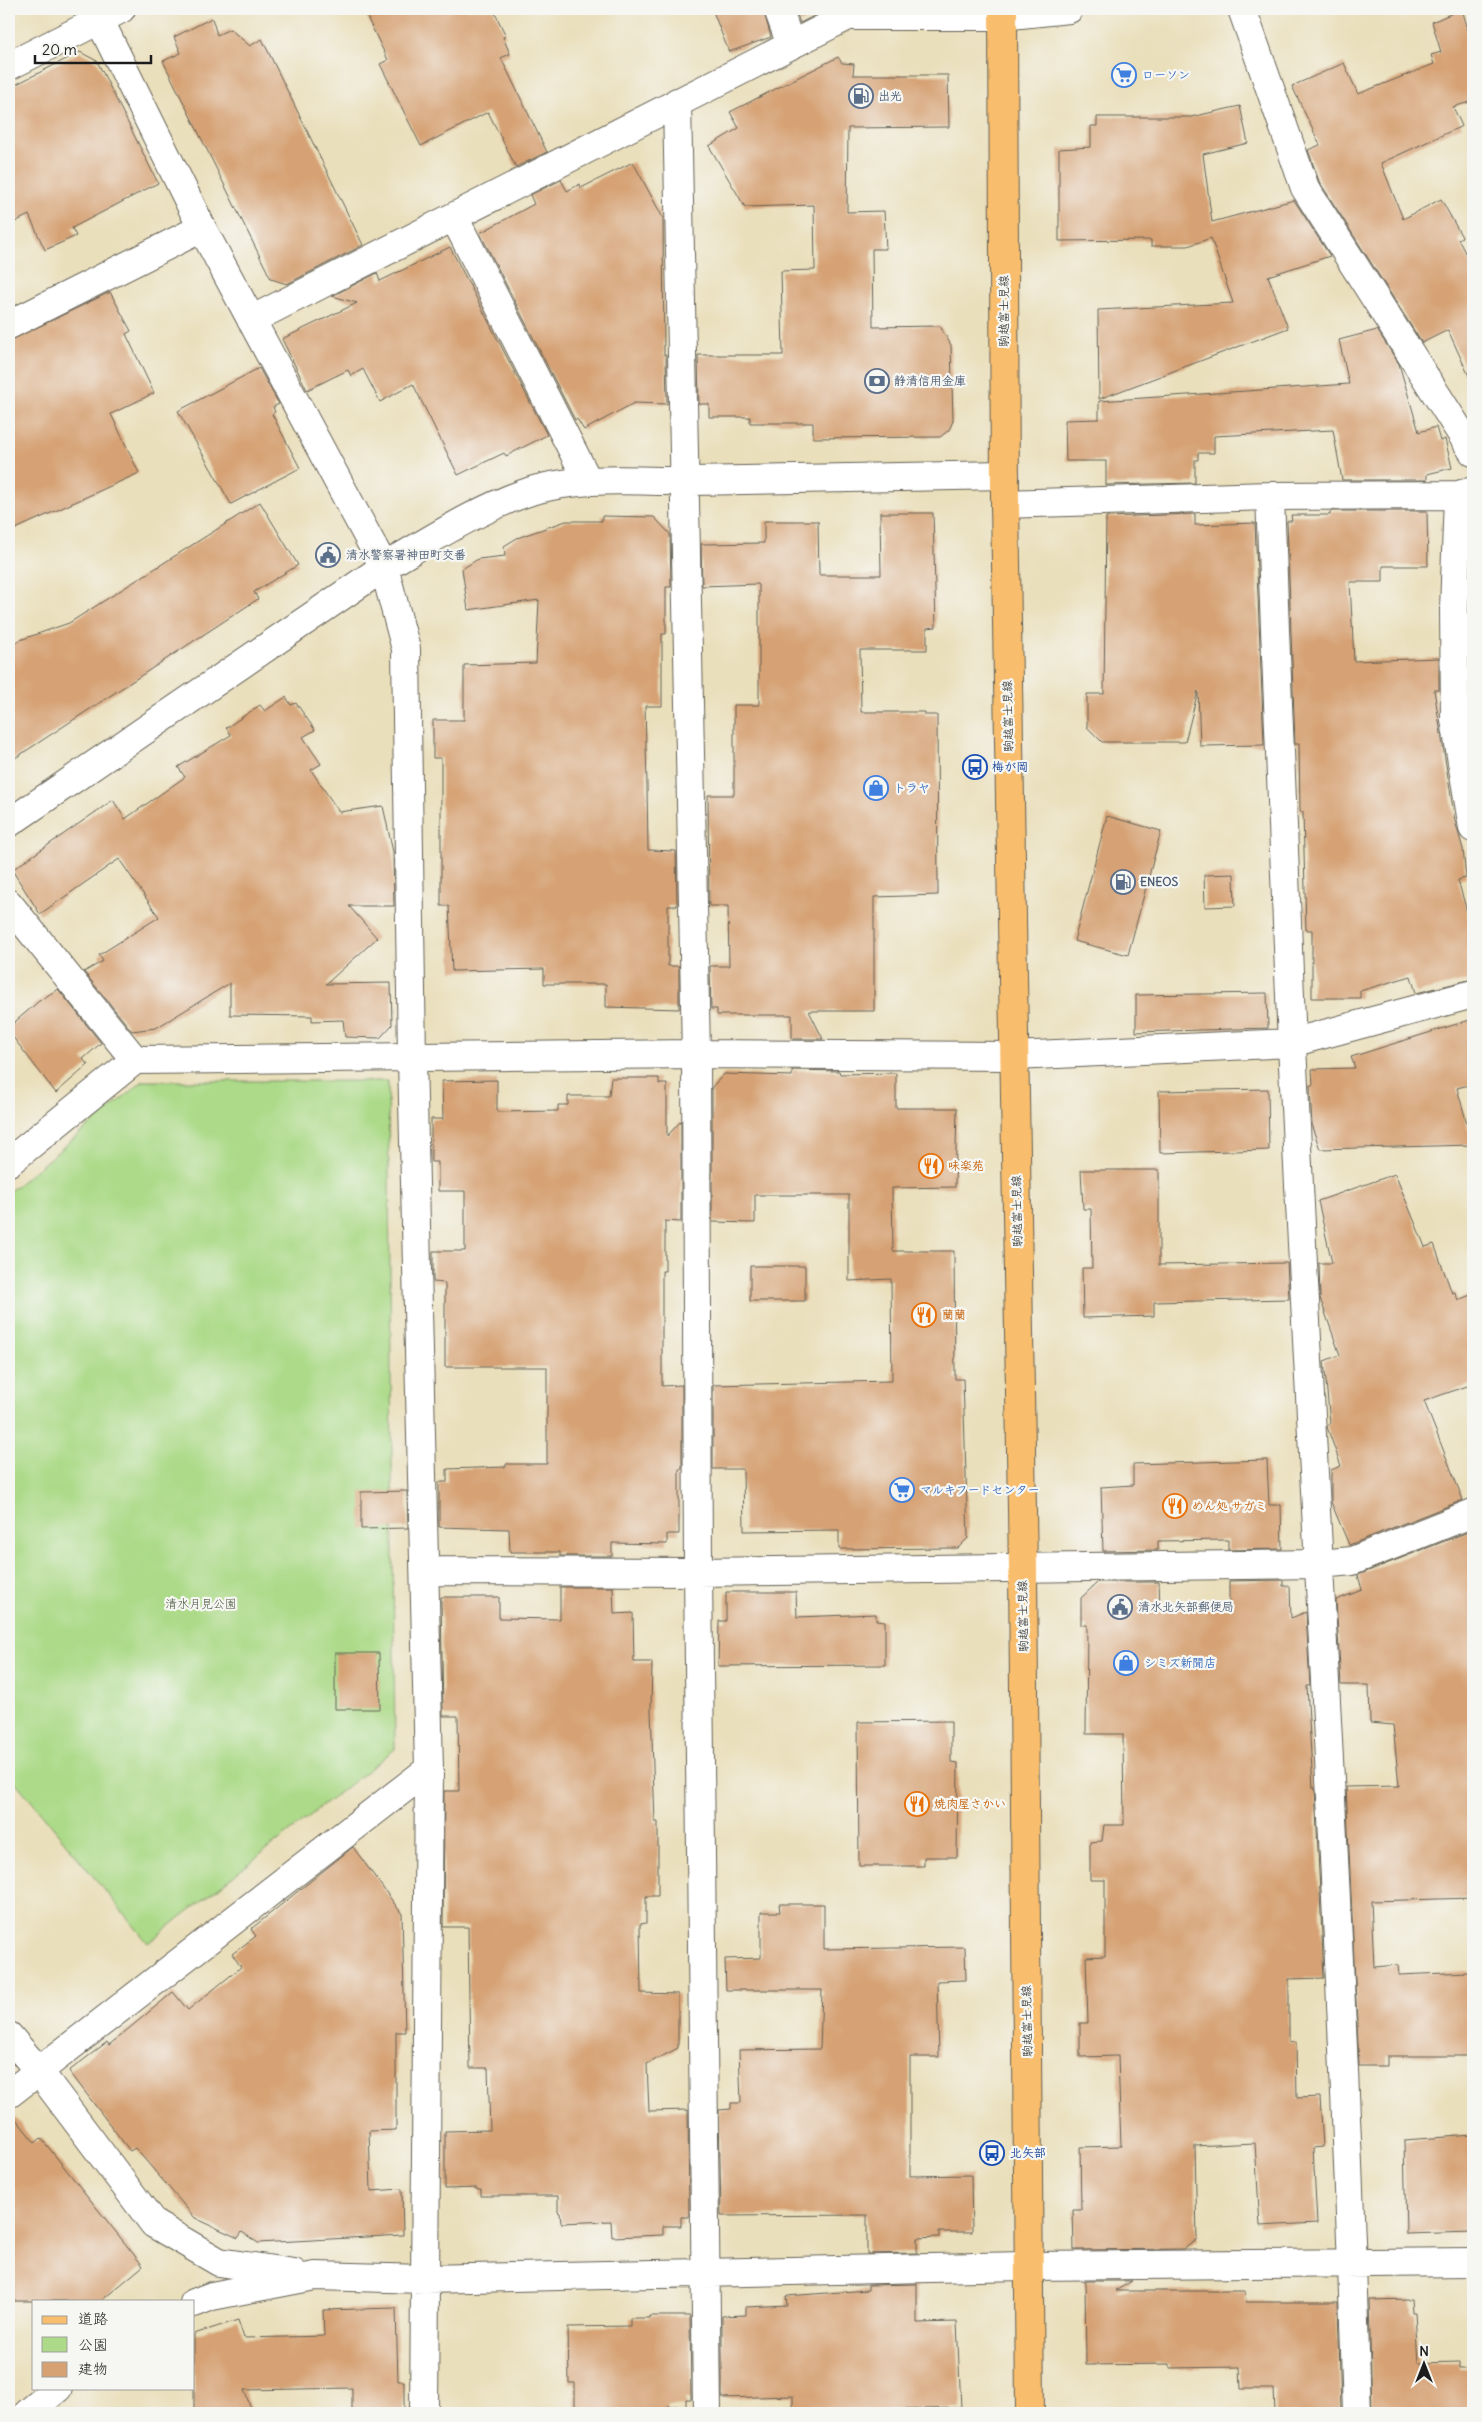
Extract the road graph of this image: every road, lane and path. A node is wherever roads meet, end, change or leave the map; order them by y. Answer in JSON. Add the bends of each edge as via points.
{"nodes":[{"id":1,"x":778,"y":9,"type":"edge"},
{"id":2,"x":1069,"y":9,"type":"edge"},
{"id":3,"x":1242,"y":9,"type":"edge"},
{"id":4,"x":1003,"y":12,"type":"edge"},
{"id":5,"x":110,"y":14,"type":"edge"},
{"id":6,"x":791,"y":44,"type":"junction"},
{"id":7,"x":9,"y":66,"type":"edge"},
{"id":8,"x":677,"y":102,"type":"junction"},
{"id":9,"x":454,"y":217,"type":"junction"},
{"id":10,"x":202,"y":228,"type":"junction"},
{"id":11,"x":251,"y":320,"type":"junction"},
{"id":12,"x":9,"y":325,"type":"edge"},
{"id":13,"x":1473,"y":452,"type":"edge"},
{"id":14,"x":1005,"y":476,"type":"junction"},
{"id":15,"x":588,"y":479,"type":"junction"},
{"id":16,"x":686,"y":481,"type":"junction"},
{"id":17,"x":1466,"y":493,"type":"edge"},
{"id":18,"x":1270,"y":496,"type":"junction"},
{"id":19,"x":1004,"y":504,"type":"junction"},
{"id":20,"x":384,"y":568,"type":"junction"},
{"id":21,"x":9,"y":822,"type":"edge"},
{"id":22,"x":1473,"y":828,"type":"edge"},
{"id":23,"x":9,"y":904,"type":"edge"},
{"id":24,"x":1473,"y":994,"type":"edge"},
{"id":25,"x":1291,"y":1044,"type":"junction"},
{"id":26,"x":696,"y":1054,"type":"junction"},
{"id":27,"x":1014,"y":1056,"type":"junction"},
{"id":28,"x":412,"y":1058,"type":"junction"},
{"id":29,"x":135,"y":1060,"type":"junction"},
{"id":30,"x":9,"y":1162,"type":"edge"},
{"id":31,"x":1473,"y":1513,"type":"edge"},
{"id":32,"x":1320,"y":1564,"type":"junction"},
{"id":33,"x":1022,"y":1569,"type":"junction"},
{"id":34,"x":426,"y":1571,"type":"junction"},
{"id":35,"x":698,"y":1572,"type":"junction"},
{"id":36,"x":429,"y":1769,"type":"junction"},
{"id":37,"x":9,"y":2036,"type":"edge"},
{"id":38,"x":38,"y":2070,"type":"junction"},
{"id":39,"x":9,"y":2094,"type":"edge"},
{"id":40,"x":1473,"y":2262,"type":"edge"},
{"id":41,"x":1352,"y":2263,"type":"junction"},
{"id":42,"x":1029,"y":2266,"type":"junction"},
{"id":43,"x":707,"y":2272,"type":"junction"},
{"id":44,"x":315,"y":2276,"type":"junction"},
{"id":45,"x":424,"y":2279,"type":"junction"},
{"id":46,"x":195,"y":2304,"type":"edge"},
{"id":47,"x":56,"y":2390,"type":"edge"},
{"id":48,"x":28,"y":2413,"type":"edge"},
{"id":49,"x":424,"y":2413,"type":"edge"},
{"id":50,"x":707,"y":2413,"type":"edge"},
{"id":51,"x":1030,"y":2413,"type":"edge"},
{"id":52,"x":1357,"y":2413,"type":"edge"}],
"edges":[{"from":1,"to":6,"type":"street"},
{"from":2,"to":4,"type":"street"},
{"from":3,"to":13,"type":"street","via":[[1305,188]]},
{"from":4,"to":6,"type":"street","via":[[848,16]]},
{"from":4,"to":14,"type":"main road","name":"駒越富士見線"},
{"from":5,"to":7,"type":"street"},
{"from":5,"to":10,"type":"street"},
{"from":6,"to":8,"type":"street"},
{"from":8,"to":9,"type":"street"},
{"from":8,"to":16,"type":"street"},
{"from":9,"to":11,"type":"street"},
{"from":9,"to":15,"type":"street"},
{"from":10,"to":11,"type":"street"},
{"from":10,"to":12,"type":"street"},
{"from":11,"to":20,"type":"street"},
{"from":14,"to":16,"type":"street"},
{"from":14,"to":19,"type":"main road","name":"駒越富士見線"},
{"from":15,"to":16,"type":"street"},
{"from":15,"to":20,"type":"street","via":[[534,490],[505,501],[447,530]]},
{"from":16,"to":26,"type":"street"},
{"from":17,"to":18,"type":"street"},
{"from":17,"to":22,"type":"street","via":[[1454,610],[1456,720]]},
{"from":18,"to":19,"type":"street"},
{"from":18,"to":25,"type":"street"},
{"from":19,"to":27,"type":"main road","name":"駒越富士見線"},
{"from":20,"to":21,"type":"street"},
{"from":20,"to":28,"type":"street","via":[[406,649]]},
{"from":23,"to":29,"type":"street"},
{"from":24,"to":25,"type":"street"},
{"from":25,"to":27,"type":"street"},
{"from":25,"to":32,"type":"street"},
{"from":26,"to":27,"type":"street"},
{"from":26,"to":28,"type":"street"},
{"from":26,"to":35,"type":"street"},
{"from":27,"to":33,"type":"main road","name":"駒越富士見線"},
{"from":28,"to":29,"type":"street"},
{"from":28,"to":34,"type":"street"},
{"from":29,"to":30,"type":"street"},
{"from":31,"to":32,"type":"street","via":[[1352,1561]]},
{"from":32,"to":33,"type":"street"},
{"from":32,"to":41,"type":"street"},
{"from":33,"to":35,"type":"street"},
{"from":33,"to":42,"type":"main road","name":"駒越富士見線"},
{"from":34,"to":35,"type":"street"},
{"from":34,"to":36,"type":"street"},
{"from":35,"to":43,"type":"street"},
{"from":36,"to":38,"type":"street"},
{"from":36,"to":45,"type":"street"},
{"from":37,"to":38,"type":"street"},
{"from":38,"to":39,"type":"street"},
{"from":38,"to":44,"type":"street","via":[[154,2224],[218,2262]]},
{"from":40,"to":41,"type":"street"},
{"from":41,"to":42,"type":"street"},
{"from":41,"to":52,"type":"street"},
{"from":42,"to":43,"type":"street"},
{"from":42,"to":51,"type":"main road","name":"駒越富士見線"},
{"from":43,"to":45,"type":"street"},
{"from":43,"to":50,"type":"street"},
{"from":44,"to":45,"type":"street"},
{"from":44,"to":46,"type":"street","via":[[212,2296]]},
{"from":45,"to":49,"type":"street"},
{"from":47,"to":48,"type":"street"}]}
